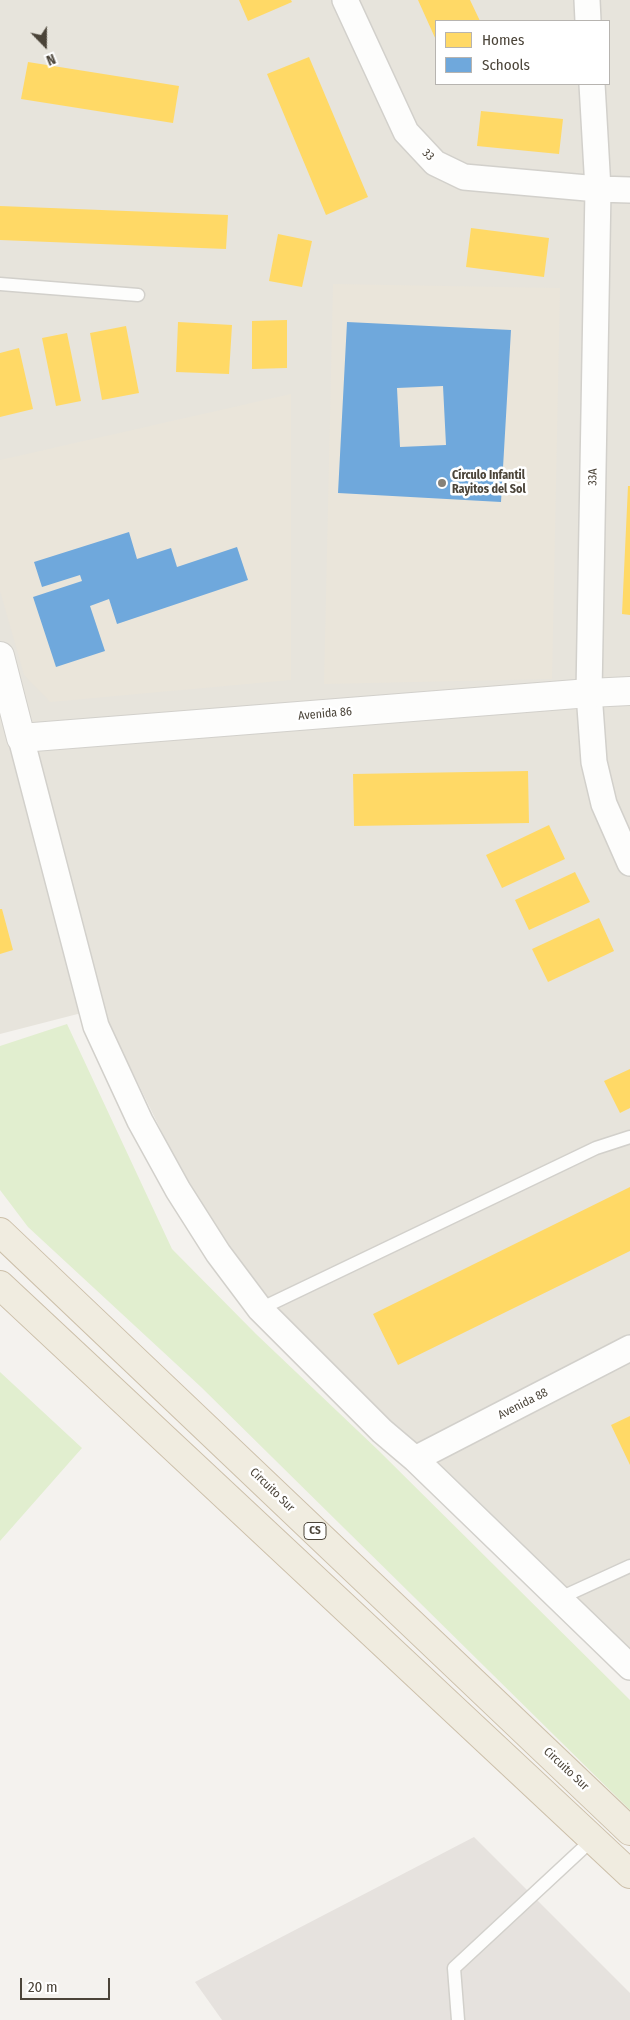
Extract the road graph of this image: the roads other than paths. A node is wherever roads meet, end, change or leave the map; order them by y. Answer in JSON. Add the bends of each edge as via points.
{"nodes":[{"id":1,"x":345,"y":0,"type":"edge"},
{"id":2,"x":587,"y":0,"type":"edge"},
{"id":3,"x":588,"y":20,"type":"edge"},
{"id":4,"x":592,"y":85,"type":"edge"},
{"id":5,"x":598,"y":189,"type":"junction"},
{"id":6,"x":630,"y":190,"type":"edge"},
{"id":7,"x":0,"y":284,"type":"edge"},
{"id":8,"x":138,"y":295,"type":"dead end"},
{"id":9,"x":0,"y":656,"type":"edge"},
{"id":10,"x":630,"y":692,"type":"edge"},
{"id":11,"x":590,"y":693,"type":"junction"},
{"id":12,"x":21,"y":738,"type":"junction"},
{"id":13,"x":630,"y":863,"type":"edge"},
{"id":14,"x":630,"y":1137,"type":"edge"},
{"id":15,"x":0,"y":1232,"type":"edge"},
{"id":16,"x":0,"y":1284,"type":"edge"},
{"id":17,"x":260,"y":1309,"type":"junction"},
{"id":18,"x":630,"y":1348,"type":"edge"},
{"id":19,"x":415,"y":1459,"type":"junction"},
{"id":20,"x":630,"y":1566,"type":"edge"},
{"id":21,"x":560,"y":1598,"type":"junction"},
{"id":22,"x":630,"y":1667,"type":"edge"},
{"id":23,"x":623,"y":1824,"type":"edge"},
{"id":24,"x":594,"y":1838,"type":"junction"},
{"id":25,"x":630,"y":1874,"type":"edge"},
{"id":26,"x":458,"y":2020,"type":"edge"}],
"edges":[{"from":1,"to":5,"type":"street","name":"33","via":[[406,132],[435,163],[464,178]]},
{"from":2,"to":3,"type":"street"},
{"from":4,"to":5,"type":"street","name":"33A"},
{"from":5,"to":6,"type":"street","name":"33"},
{"from":5,"to":11,"type":"street","name":"33A"},
{"from":7,"to":8,"type":"lane"},
{"from":9,"to":12,"type":"street"},
{"from":10,"to":11,"type":"street","name":"Avenida 86"},
{"from":11,"to":12,"type":"street","name":"Avenida 86"},
{"from":11,"to":13,"type":"street","name":"33A","via":[[596,770],[604,804]]},
{"from":12,"to":17,"type":"street","via":[[96,1026],[140,1121],[178,1190],[218,1253]]},
{"from":14,"to":17,"type":"lane","via":[[587,1152]]},
{"from":15,"to":23,"type":"highway","name":"Circuito Sur","number":"CS"},
{"from":16,"to":24,"type":"highway"},
{"from":17,"to":19,"type":"street","via":[[382,1431]]},
{"from":18,"to":19,"type":"street","name":"Avenida 88"},
{"from":19,"to":21,"type":"street"},
{"from":20,"to":21,"type":"lane"},
{"from":21,"to":22,"type":"street"},
{"from":23,"to":24,"type":"highway"},
{"from":24,"to":25,"type":"highway"},
{"from":24,"to":26,"type":"lane","via":[[454,1968]]}]}
